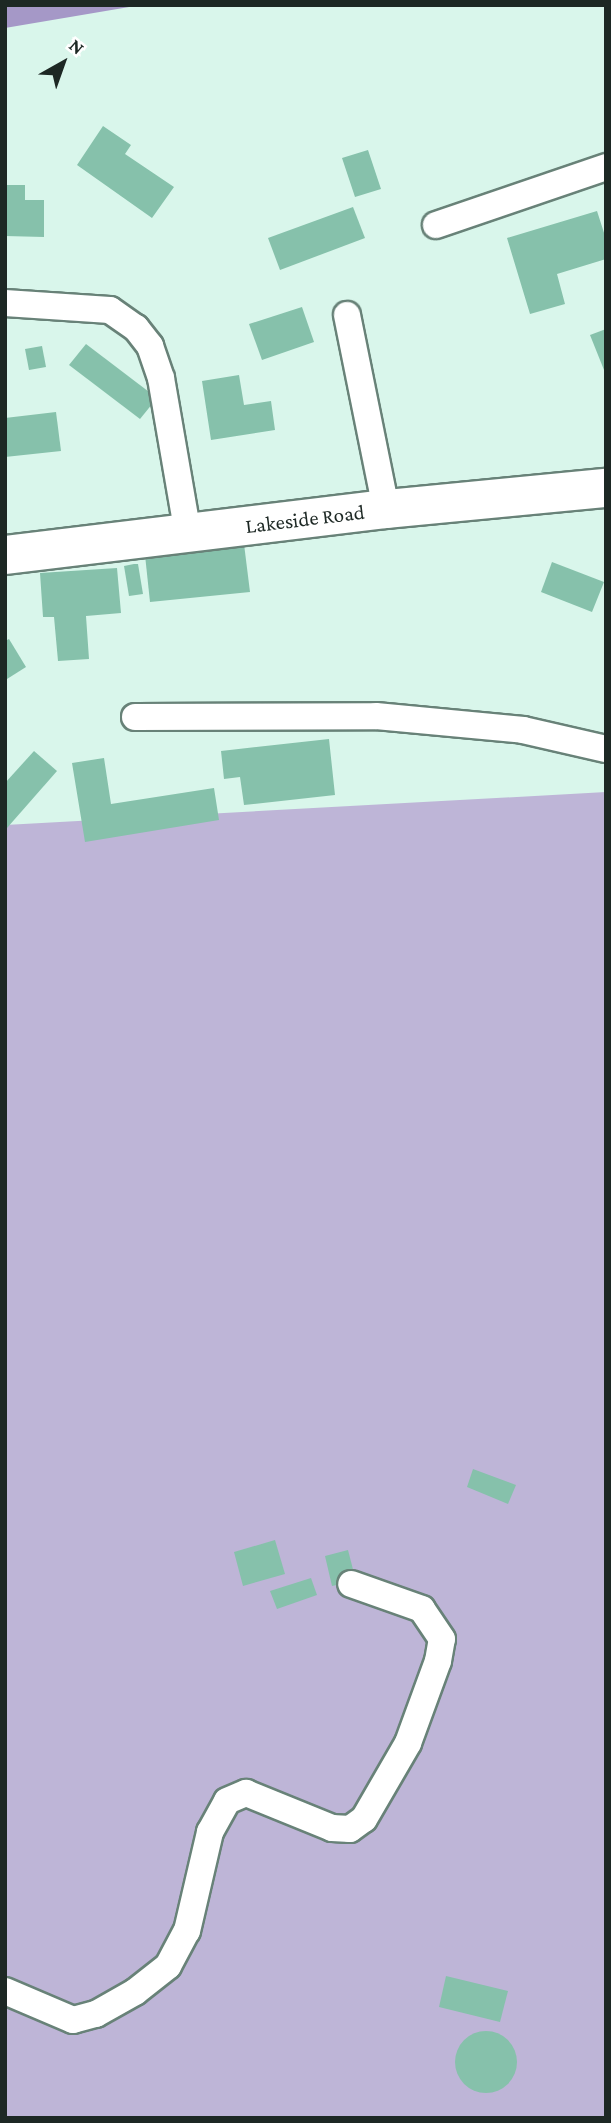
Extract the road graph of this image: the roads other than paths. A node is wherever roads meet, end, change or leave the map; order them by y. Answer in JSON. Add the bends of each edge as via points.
{"nodes":[{"id":1,"x":606,"y":167,"type":"edge"},
{"id":2,"x":436,"y":225,"type":"dead end"},
{"id":3,"x":5,"y":303,"type":"edge"},
{"id":4,"x":347,"y":315,"type":"dead end"},
{"id":5,"x":606,"y":488,"type":"edge"},
{"id":6,"x":386,"y":509,"type":"junction"},
{"id":7,"x":188,"y":534,"type":"junction"},
{"id":8,"x":5,"y":555,"type":"edge"},
{"id":9,"x":135,"y":717,"type":"dead end"},
{"id":10,"x":606,"y":749,"type":"edge"},
{"id":11,"x":351,"y":1584,"type":"dead end"},
{"id":12,"x":5,"y":1991,"type":"edge"}],
"edges":[{"from":1,"to":2,"type":"street"},
{"from":3,"to":7,"type":"street","via":[[110,310],[136,328],[149,346],[161,378]]},
{"from":4,"to":6,"type":"street"},
{"from":5,"to":6,"type":"street","name":"Lakeside Road"},
{"from":6,"to":7,"type":"street","name":"Lakeside Road"},
{"from":7,"to":8,"type":"street","name":"Lakeside Road"},
{"from":9,"to":10,"type":"street","via":[[376,716],[523,730]]},
{"from":11,"to":12,"type":"street","via":[[422,1609],[442,1639],[408,1743],[365,1819],[349,1829],[332,1828],[246,1793],[227,1801],[210,1832],[187,1931],[169,1966],[96,2014],[73,2020]]}]}
